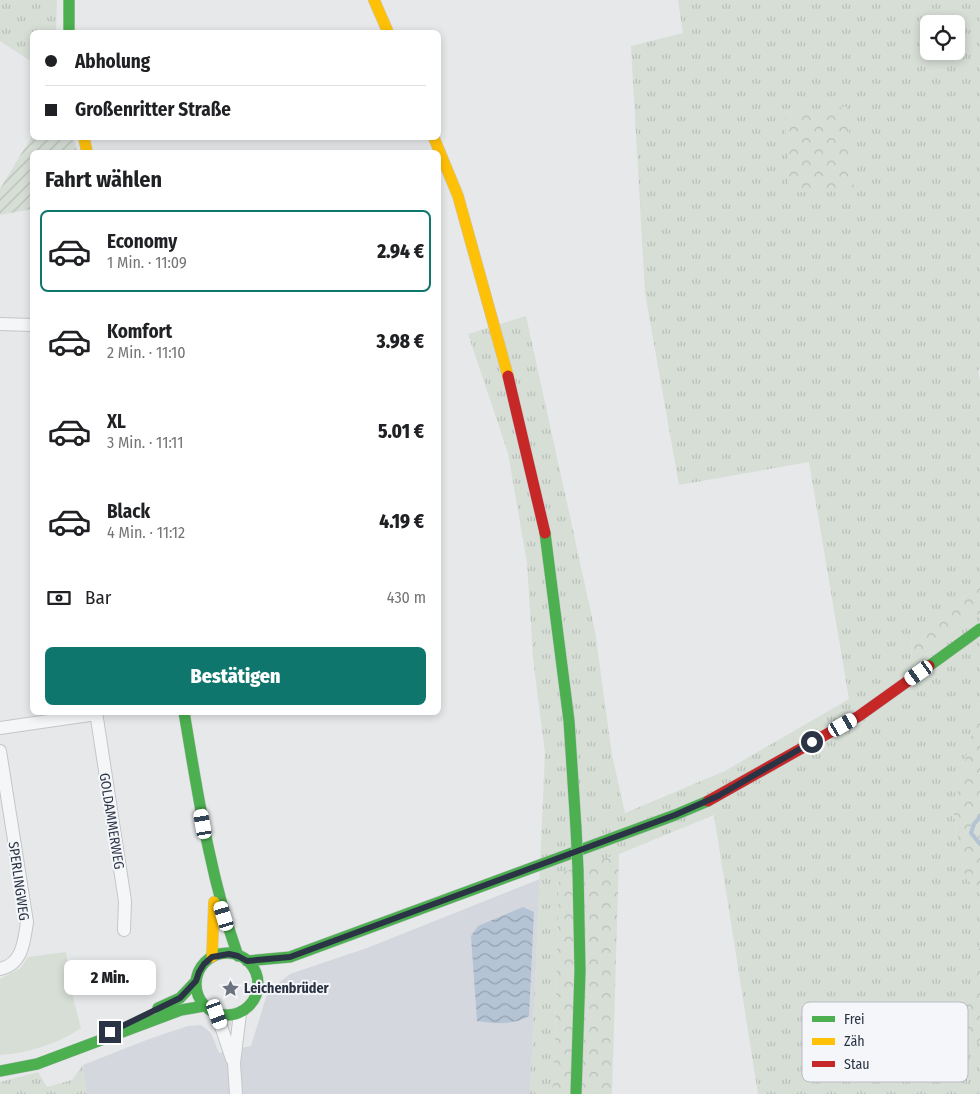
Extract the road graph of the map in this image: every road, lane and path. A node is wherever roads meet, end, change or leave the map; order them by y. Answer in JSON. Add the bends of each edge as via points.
{"nodes":[{"id":1,"x":69,"y":0,"type":"edge"},
{"id":2,"x":374,"y":0,"type":"edge"},
{"id":3,"x":69,"y":30,"type":"edge"},
{"id":4,"x":387,"y":30,"type":"edge"},
{"id":5,"x":441,"y":155,"type":"edge"},
{"id":6,"x":0,"y":324,"type":"edge"},
{"id":7,"x":30,"y":325,"type":"edge"},
{"id":8,"x":980,"y":629,"type":"edge"},
{"id":9,"x":83,"y":715,"type":"edge"},
{"id":10,"x":96,"y":715,"type":"edge"},
{"id":11,"x":185,"y":715,"type":"edge"},
{"id":12,"x":0,"y":728,"type":"edge"},
{"id":13,"x":0,"y":751,"type":"edge"},
{"id":14,"x":213,"y":879,"type":"junction"},
{"id":15,"x":124,"y":930,"type":"dead end"},
{"id":16,"x":212,"y":957,"type":"junction"},
{"id":17,"x":290,"y":957,"type":"junction"},
{"id":18,"x":243,"y":958,"type":"junction"},
{"id":19,"x":0,"y":969,"type":"edge"},
{"id":20,"x":196,"y":981,"type":"junction"},
{"id":21,"x":258,"y":984,"type":"junction"},
{"id":22,"x":204,"y":1006,"type":"junction"},
{"id":23,"x":240,"y":1012,"type":"junction"},
{"id":24,"x":217,"y":1014,"type":"junction"},
{"id":25,"x":75,"y":1050,"type":"junction"},
{"id":26,"x":234,"y":1063,"type":"junction"},
{"id":27,"x":0,"y":1071,"type":"edge"},
{"id":28,"x":236,"y":1094,"type":"edge"},
{"id":29,"x":576,"y":1094,"type":"edge"}],
"edges":[{"from":1,"to":3,"type":"street"},
{"from":2,"to":4,"type":"street"},
{"from":5,"to":29,"type":"street","bridge":true,"via":[[458,196],[506,367],[544,529],[569,721],[576,828],[580,971]]},
{"from":6,"to":7,"type":"street"},
{"from":8,"to":17,"type":"street","via":[[859,716],[718,796],[675,815]]},
{"from":9,"to":12,"type":"street"},
{"from":10,"to":15,"type":"street","name":"GOLDAMMERWEG","via":[[125,901]]},
{"from":11,"to":14,"type":"street"},
{"from":13,"to":19,"type":"street","name":"SPERLINGWEG","via":[[27,922],[23,947],[17,958],[8,967]]},
{"from":14,"to":16,"type":"street"},
{"from":14,"to":18,"type":"street","via":[[229,934]]},
{"from":16,"to":18,"type":"street","via":[[229,954]]},
{"from":16,"to":20,"type":"street","via":[[204,964]]},
{"from":17,"to":18,"type":"street"},
{"from":17,"to":21,"type":"street"},
{"from":18,"to":21,"type":"street","via":[[253,968]]},
{"from":20,"to":22,"type":"street"},
{"from":20,"to":25,"type":"street","via":[[180,998]]},
{"from":21,"to":23,"type":"street","via":[[253,1001]]},
{"from":22,"to":24,"type":"street"},
{"from":22,"to":25,"type":"street","via":[[181,1010]]},
{"from":23,"to":24,"type":"street"},
{"from":23,"to":26,"type":"street"},
{"from":24,"to":26,"type":"street"},
{"from":25,"to":27,"type":"street","via":[[37,1064]]},
{"from":26,"to":28,"type":"street"}]}
